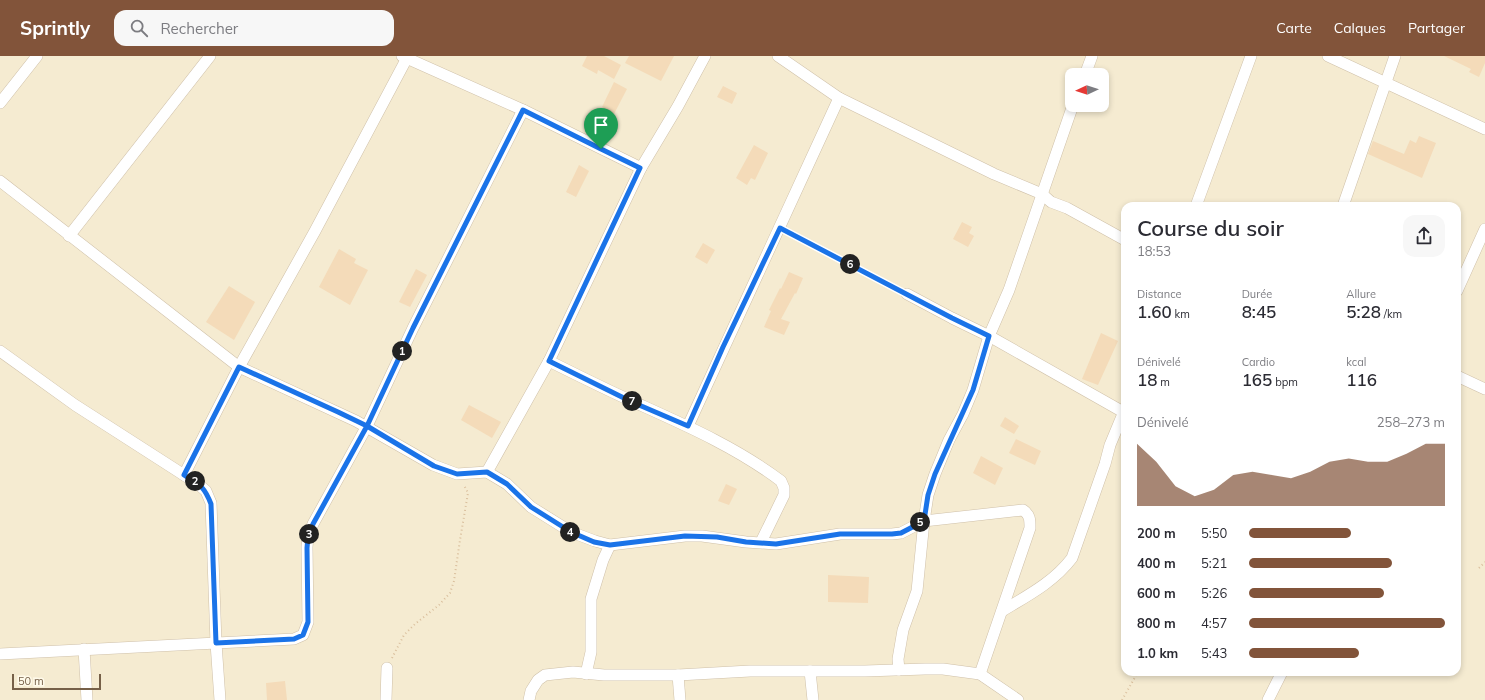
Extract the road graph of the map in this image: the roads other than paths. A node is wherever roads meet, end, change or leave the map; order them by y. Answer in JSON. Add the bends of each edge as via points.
{"nodes":[{"id":1,"x":37,"y":56,"type":"edge"},
{"id":2,"x":210,"y":56,"type":"edge"},
{"id":3,"x":705,"y":56,"type":"edge"},
{"id":4,"x":778,"y":56,"type":"edge"},
{"id":5,"x":1092,"y":56,"type":"edge"},
{"id":6,"x":1251,"y":56,"type":"edge"},
{"id":7,"x":1328,"y":56,"type":"edge"},
{"id":8,"x":1395,"y":56,"type":"edge"},
{"id":9,"x":404,"y":57,"type":"edge"},
{"id":10,"x":1088,"y":68,"type":"edge"},
{"id":11,"x":1385,"y":83,"type":"junction"},
{"id":12,"x":840,"y":98,"type":"junction"},
{"id":13,"x":0,"y":103,"type":"edge"},
{"id":14,"x":523,"y":110,"type":"junction"},
{"id":15,"x":1070,"y":112,"type":"edge"},
{"id":16,"x":1485,"y":129,"type":"edge"},
{"id":17,"x":640,"y":168,"type":"junction"},
{"id":18,"x":0,"y":181,"type":"edge"},
{"id":19,"x":1042,"y":194,"type":"junction"},
{"id":20,"x":1197,"y":202,"type":"edge"},
{"id":21,"x":1344,"y":202,"type":"edge"},
{"id":22,"x":1485,"y":229,"type":"edge"},
{"id":23,"x":70,"y":236,"type":"junction"},
{"id":24,"x":1121,"y":238,"type":"edge"},
{"id":25,"x":1461,"y":282,"type":"edge"},
{"id":26,"x":907,"y":294,"type":"road end"},
{"id":27,"x":989,"y":336,"type":"junction"},
{"id":28,"x":0,"y":351,"type":"edge"},
{"id":29,"x":549,"y":361,"type":"junction"},
{"id":30,"x":239,"y":367,"type":"junction"},
{"id":31,"x":1461,"y":378,"type":"edge"},
{"id":32,"x":1485,"y":389,"type":"edge"},
{"id":33,"x":1121,"y":410,"type":"edge"},
{"id":34,"x":1121,"y":421,"type":"edge"},
{"id":35,"x":367,"y":426,"type":"junction"},
{"id":36,"x":688,"y":426,"type":"junction"},
{"id":37,"x":487,"y":472,"type":"junction"},
{"id":38,"x":184,"y":475,"type":"junction"},
{"id":39,"x":924,"y":521,"type":"junction"},
{"id":40,"x":761,"y":542,"type":"junction"},
{"id":41,"x":610,"y":545,"type":"junction"},
{"id":42,"x":1002,"y":611,"type":"junction"},
{"id":43,"x":216,"y":643,"type":"junction"},
{"id":44,"x":84,"y":649,"type":"junction"},
{"id":45,"x":0,"y":654,"type":"edge"},
{"id":46,"x":387,"y":668,"type":"road end"},
{"id":47,"x":899,"y":670,"type":"junction"},
{"id":48,"x":810,"y":671,"type":"junction"},
{"id":49,"x":586,"y":674,"type":"junction"},
{"id":50,"x":980,"y":674,"type":"junction"},
{"id":51,"x":678,"y":675,"type":"junction"},
{"id":52,"x":1280,"y":676,"type":"edge"},
{"id":53,"x":87,"y":700,"type":"edge"},
{"id":54,"x":220,"y":700,"type":"edge"},
{"id":55,"x":386,"y":700,"type":"edge"},
{"id":56,"x":529,"y":700,"type":"edge"},
{"id":57,"x":680,"y":700,"type":"edge"},
{"id":58,"x":813,"y":700,"type":"edge"},
{"id":59,"x":1018,"y":700,"type":"edge"},
{"id":60,"x":1268,"y":700,"type":"edge"}],
"edges":[{"from":1,"to":13,"type":"street"},
{"from":2,"to":23,"type":"street"},
{"from":3,"to":17,"type":"street"},
{"from":4,"to":12,"type":"street"},
{"from":5,"to":10,"type":"street"},
{"from":6,"to":20,"type":"street"},
{"from":7,"to":11,"type":"street"},
{"from":8,"to":11,"type":"street"},
{"from":9,"to":14,"type":"street"},
{"from":9,"to":30,"type":"street","via":[[315,231]]},
{"from":11,"to":16,"type":"street"},
{"from":11,"to":21,"type":"street"},
{"from":12,"to":19,"type":"street","via":[[994,174]]},
{"from":12,"to":36,"type":"street"},
{"from":14,"to":17,"type":"street"},
{"from":14,"to":35,"type":"street","via":[[413,328]]},
{"from":15,"to":19,"type":"street"},
{"from":17,"to":29,"type":"street"},
{"from":18,"to":23,"type":"street"},
{"from":19,"to":24,"type":"street","via":[[1051,202]]},
{"from":19,"to":27,"type":"street","via":[[1009,290]]},
{"from":22,"to":25,"type":"street"},
{"from":23,"to":30,"type":"street"},
{"from":26,"to":27,"type":"street"},
{"from":27,"to":33,"type":"street"},
{"from":27,"to":39,"type":"street","via":[[973,390],[935,474],[928,495]]},
{"from":28,"to":38,"type":"street","via":[[75,405]]},
{"from":29,"to":36,"type":"street"},
{"from":29,"to":37,"type":"street"},
{"from":30,"to":35,"type":"street"},
{"from":30,"to":38,"type":"street"},
{"from":31,"to":32,"type":"street"},
{"from":34,"to":42,"type":"street","via":[[1110,445],[1072,558],[1035,592]]},
{"from":35,"to":37,"type":"street","via":[[434,466],[457,474]]},
{"from":35,"to":43,"type":"street","via":[[308,536],[308,622],[303,635],[294,639]]},
{"from":36,"to":40,"type":"street","via":[[743,455],[781,481],[784,495]]},
{"from":37,"to":41,"type":"street","via":[[507,484],[531,507],[571,532],[594,542]]},
{"from":38,"to":43,"type":"street","via":[[206,491],[211,504]]},
{"from":39,"to":40,"type":"street","via":[[901,533],[840,534],[776,544]]},
{"from":39,"to":42,"type":"street","via":[[1023,510],[1028,513],[1030,528]]},
{"from":39,"to":47,"type":"street","via":[[917,591],[903,630],[898,659]]},
{"from":40,"to":41,"type":"street","via":[[685,536]]},
{"from":41,"to":49,"type":"street","via":[[602,560],[591,599],[591,652]]},
{"from":42,"to":50,"type":"street"},
{"from":43,"to":44,"type":"street"},
{"from":43,"to":54,"type":"street"},
{"from":44,"to":45,"type":"street"},
{"from":44,"to":53,"type":"street"},
{"from":46,"to":55,"type":"street"},
{"from":47,"to":48,"type":"street"},
{"from":47,"to":50,"type":"street","via":[[943,669]]},
{"from":48,"to":51,"type":"street"},
{"from":48,"to":58,"type":"street"},
{"from":49,"to":51,"type":"street"},
{"from":49,"to":56,"type":"street","via":[[573,672],[545,675],[538,680]]},
{"from":50,"to":59,"type":"street"},
{"from":51,"to":57,"type":"street"},
{"from":52,"to":60,"type":"street"}]}
